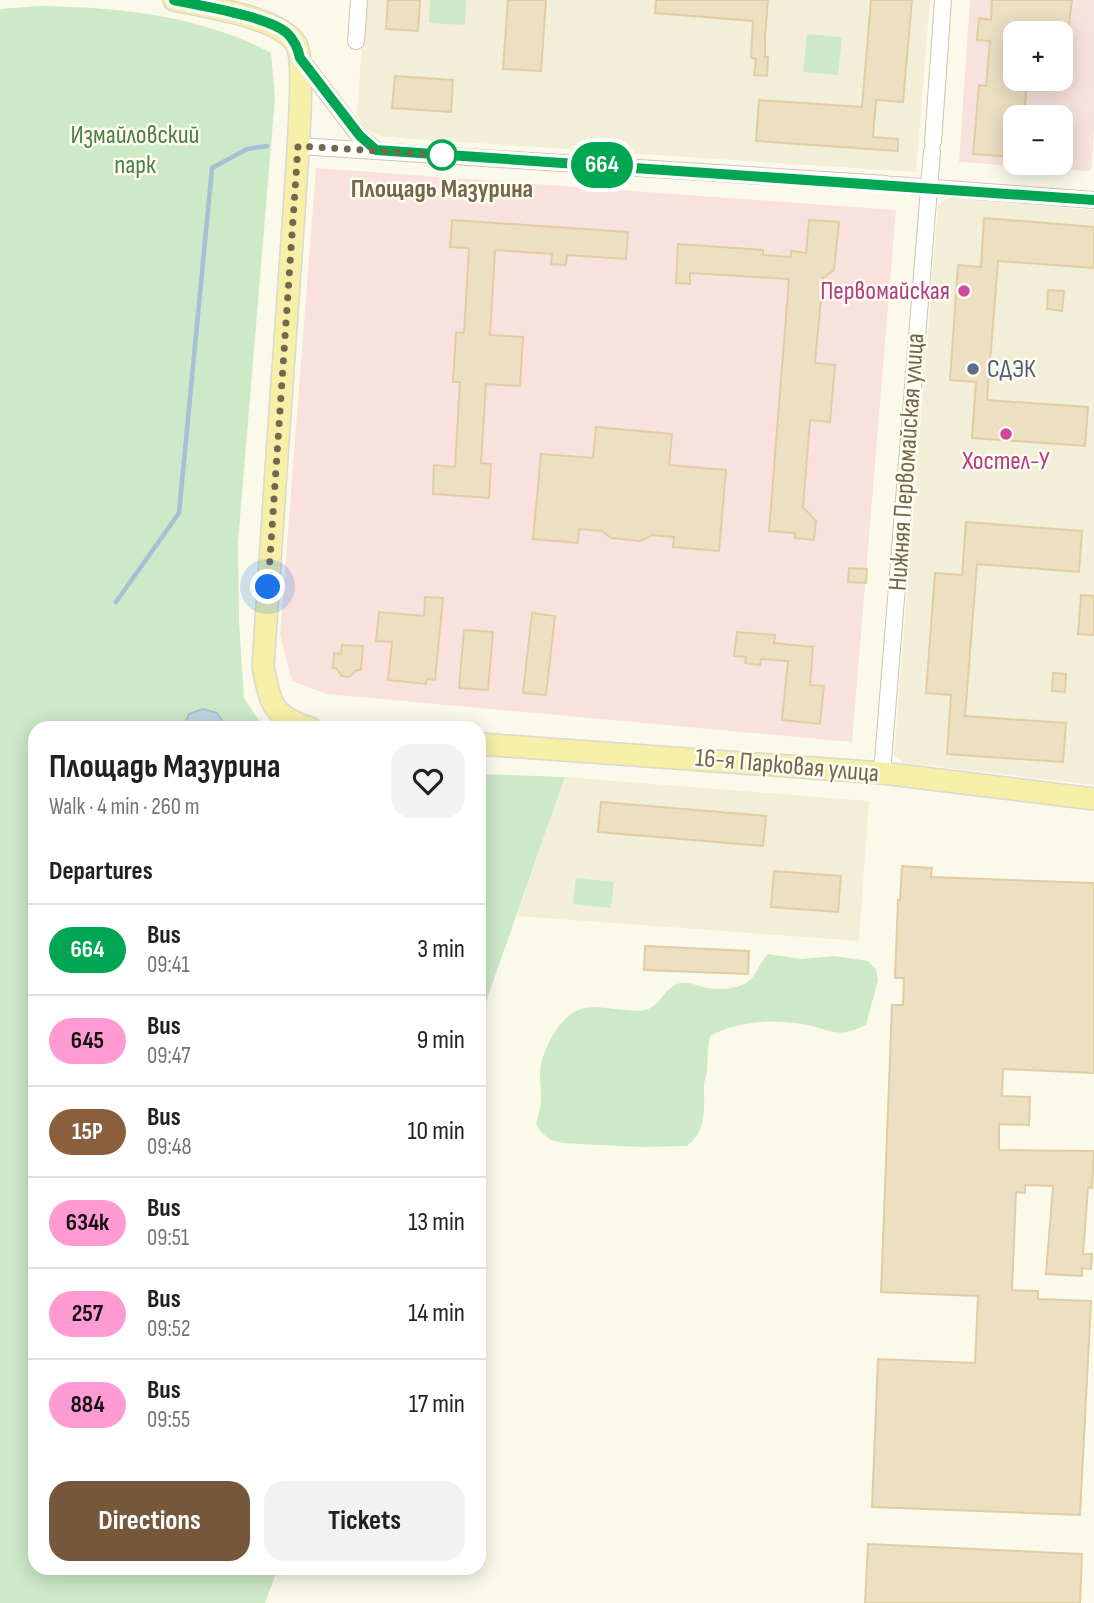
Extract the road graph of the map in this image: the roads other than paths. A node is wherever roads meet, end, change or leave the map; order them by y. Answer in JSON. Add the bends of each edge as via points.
{"nodes":[{"id":1,"x":174,"y":0,"type":"edge"},
{"id":2,"x":359,"y":0,"type":"edge"},
{"id":3,"x":943,"y":0,"type":"edge"},
{"id":4,"x":356,"y":41,"type":"dead end"},
{"id":5,"x":300,"y":58,"type":"junction"},
{"id":6,"x":298,"y":146,"type":"junction"},
{"id":7,"x":376,"y":150,"type":"junction"},
{"id":8,"x":929,"y":187,"type":"junction"},
{"id":9,"x":1094,"y":200,"type":"edge"},
{"id":10,"x":288,"y":721,"type":"edge"},
{"id":11,"x":486,"y":744,"type":"edge"},
{"id":12,"x":882,"y":773,"type":"junction"},
{"id":13,"x":1094,"y":799,"type":"edge"}],
"edges":[{"from":1,"to":5,"type":"main road","via":[[276,27],[295,43]]},
{"from":2,"to":4,"type":"street"},
{"from":3,"to":8,"type":"street","name":"Нижняя Первомайская улица"},
{"from":5,"to":6,"type":"main road"},
{"from":5,"to":7,"type":"street"},
{"from":6,"to":7,"type":"street"},
{"from":6,"to":10,"type":"main road","via":[[263,667],[271,703]]},
{"from":7,"to":8,"type":"street"},
{"from":8,"to":9,"type":"street"},
{"from":8,"to":12,"type":"street","name":"Нижняя Первомайская улица"},
{"from":11,"to":12,"type":"main road","name":"16-я Парковая улица"},
{"from":12,"to":13,"type":"main road","name":"16-я Парковая улица"}]}
